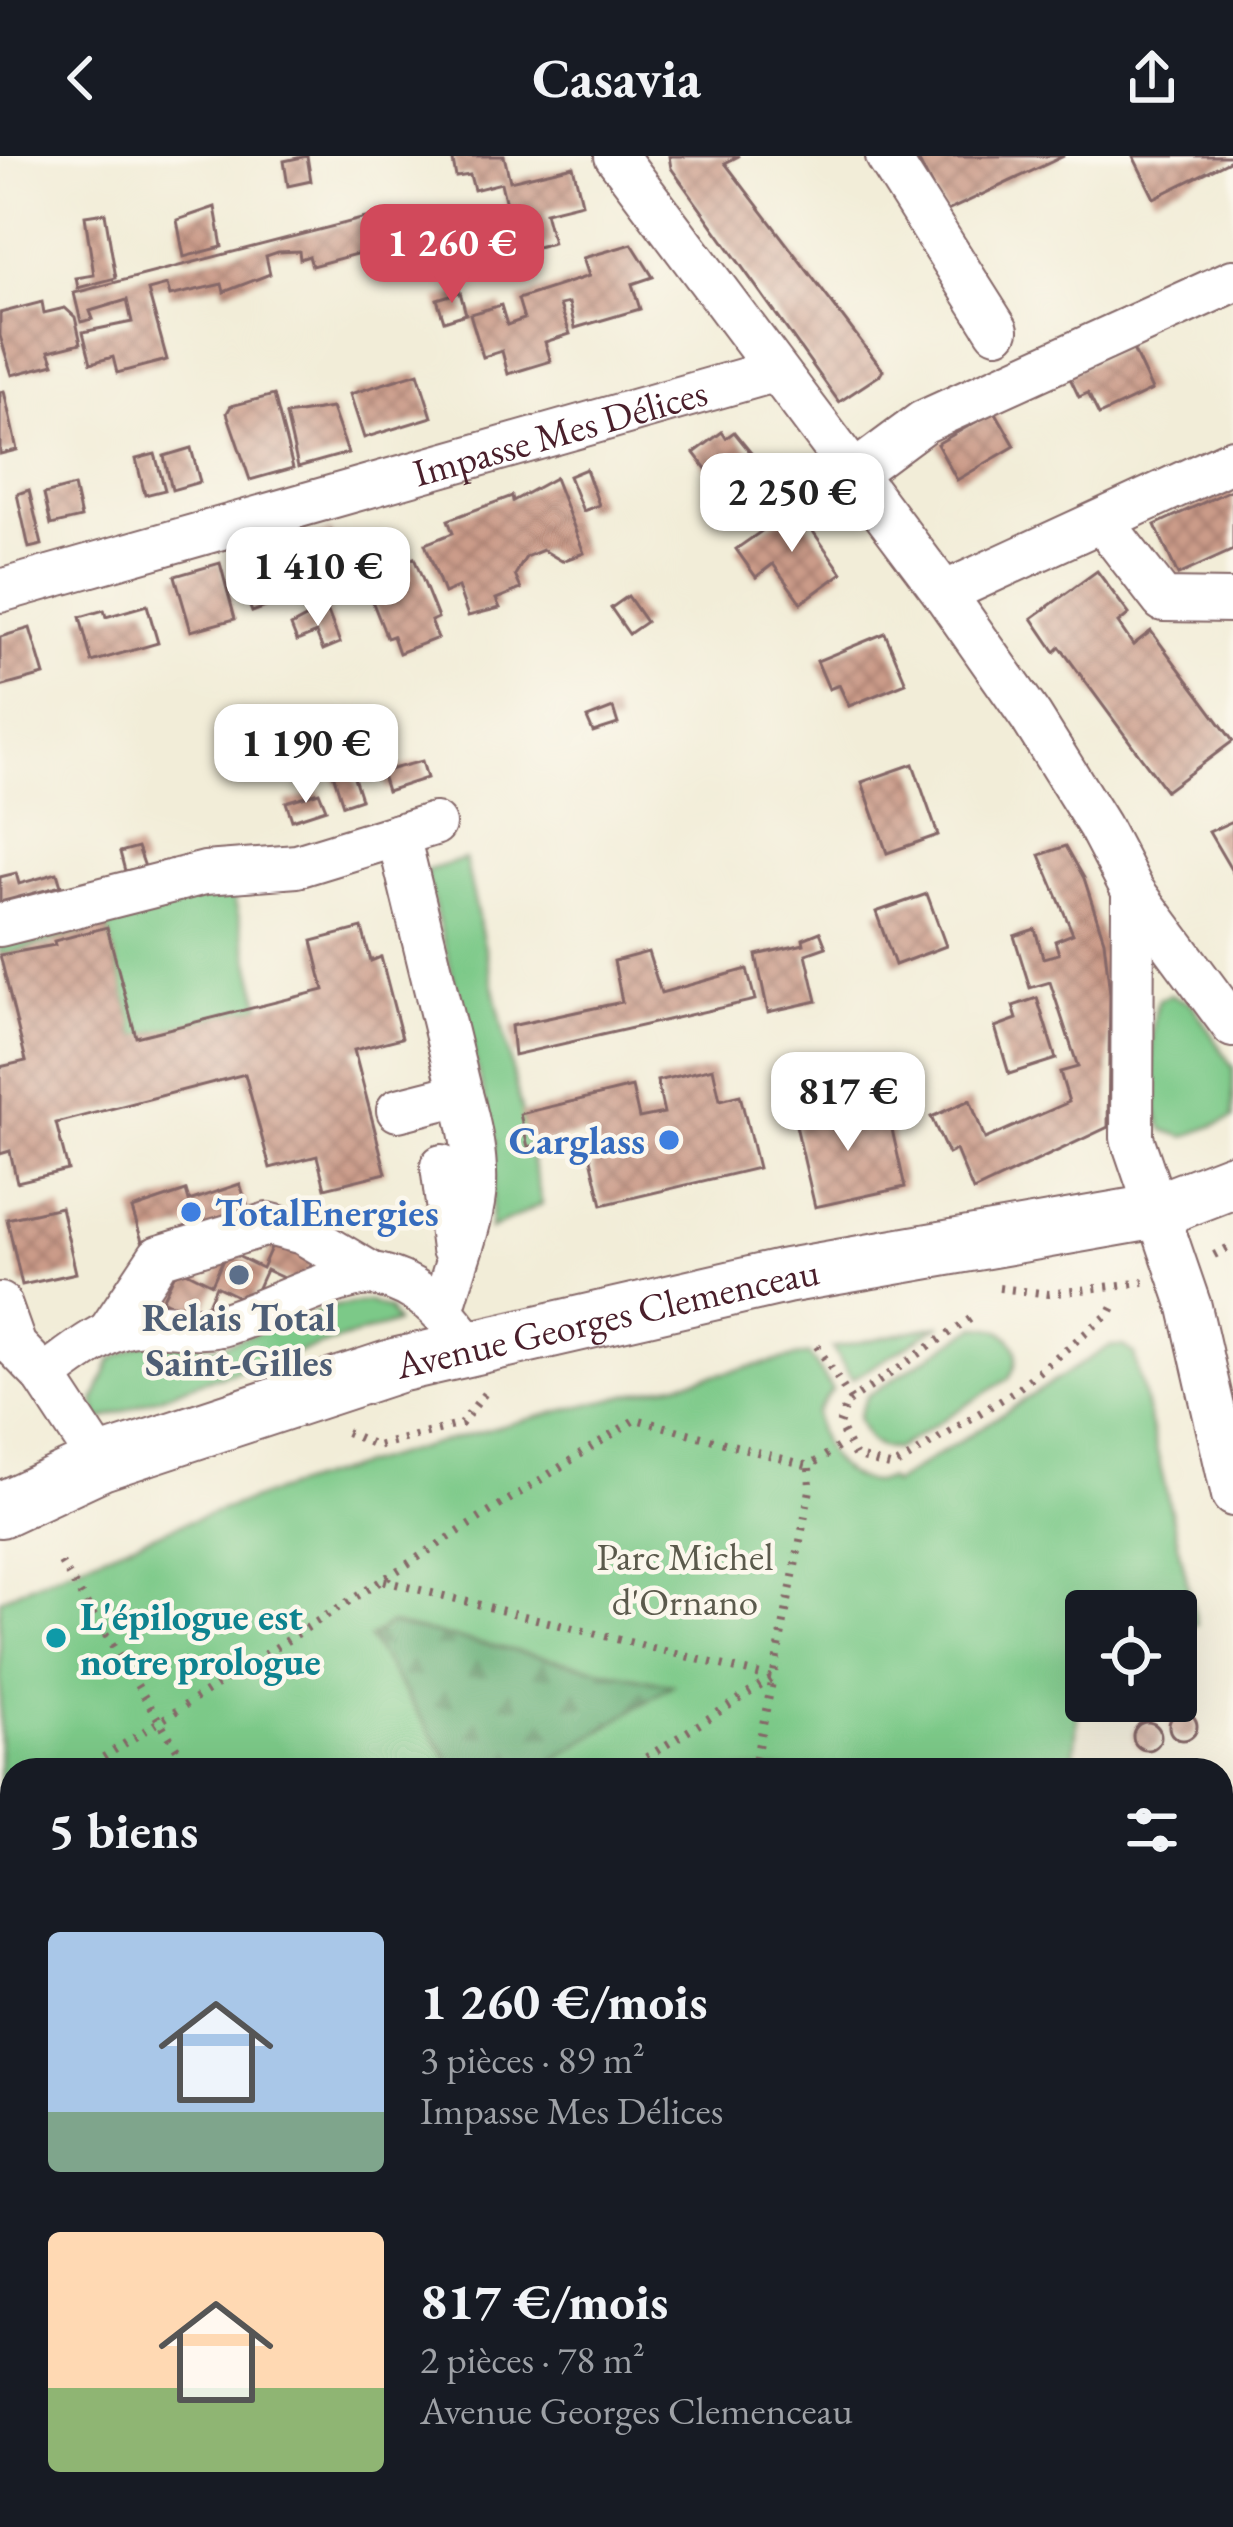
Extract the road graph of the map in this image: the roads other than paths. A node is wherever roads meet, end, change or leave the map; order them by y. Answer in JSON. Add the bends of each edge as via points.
{"nodes":[{"id":1,"x":616,"y":156,"type":"edge"},
{"id":2,"x":887,"y":156,"type":"edge"},
{"id":3,"x":1233,"y":281,"type":"edge"},
{"id":4,"x":997,"y":330,"type":"dead end"},
{"id":5,"x":774,"y":371,"type":"junction"},
{"id":6,"x":1233,"y":460,"type":"edge"},
{"id":7,"x":853,"y":474,"type":"junction"},
{"id":8,"x":1102,"y":521,"type":"junction"},
{"id":9,"x":0,"y":591,"type":"edge"},
{"id":10,"x":944,"y":593,"type":"junction"},
{"id":11,"x":1233,"y":602,"type":"edge"},
{"id":12,"x":1132,"y":891,"type":"junction"},
{"id":13,"x":0,"y":925,"type":"edge"},
{"id":14,"x":1233,"y":1026,"type":"edge"},
{"id":15,"x":461,"y":1094,"type":"junction"},
{"id":16,"x":398,"y":1110,"type":"dead end"},
{"id":17,"x":442,"y":1166,"type":"dead end"},
{"id":18,"x":1233,"y":1181,"type":"edge"},
{"id":19,"x":1154,"y":1212,"type":"junction"},
{"id":20,"x":372,"y":1274,"type":"junction"},
{"id":21,"x":0,"y":1304,"type":"edge"},
{"id":22,"x":465,"y":1327,"type":"junction"},
{"id":23,"x":109,"y":1332,"type":"junction"},
{"id":24,"x":44,"y":1376,"type":"junction"},
{"id":25,"x":101,"y":1463,"type":"junction"},
{"id":26,"x":1233,"y":1495,"type":"edge"},
{"id":27,"x":0,"y":1510,"type":"edge"}],
"edges":[{"from":1,"to":5,"type":"street"},
{"from":2,"to":4,"type":"street"},
{"from":3,"to":7,"type":"street","via":[[923,422]]},
{"from":5,"to":7,"type":"street"},
{"from":5,"to":9,"type":"street","name":"Impasse Mes Délices"},
{"from":6,"to":8,"type":"street"},
{"from":7,"to":10,"type":"street"},
{"from":8,"to":10,"type":"street"},
{"from":8,"to":11,"type":"street","via":[[1163,600]]},
{"from":10,"to":12,"type":"street","via":[[1077,789]]},
{"from":12,"to":14,"type":"street"},
{"from":12,"to":19,"type":"street","via":[[1132,1138]]},
{"from":13,"to":15,"type":"street","via":[[205,873],[297,866],[416,830]]},
{"from":15,"to":16,"type":"street"},
{"from":15,"to":22,"type":"street","via":[[479,1177]]},
{"from":17,"to":22,"type":"street"},
{"from":18,"to":19,"type":"main road","name":"Avenue Georges Clemenceau"},
{"from":19,"to":22,"type":"main road","name":"Avenue Georges Clemenceau"},
{"from":19,"to":26,"type":"street","via":[[1190,1307]]},
{"from":20,"to":22,"type":"street","via":[[404,1284]]},
{"from":20,"to":23,"type":"street","via":[[224,1324],[145,1320]]},
{"from":20,"to":23,"type":"street","via":[[303,1233],[268,1224],[158,1257]]},
{"from":21,"to":24,"type":"street","via":[[15,1346]]},
{"from":22,"to":25,"type":"main road","name":"Avenue Georges Clemenceau","via":[[335,1383]]},
{"from":23,"to":24,"type":"street"},
{"from":24,"to":25,"type":"street"},
{"from":25,"to":27,"type":"main road","name":"Avenue Georges Clemenceau"}]}
